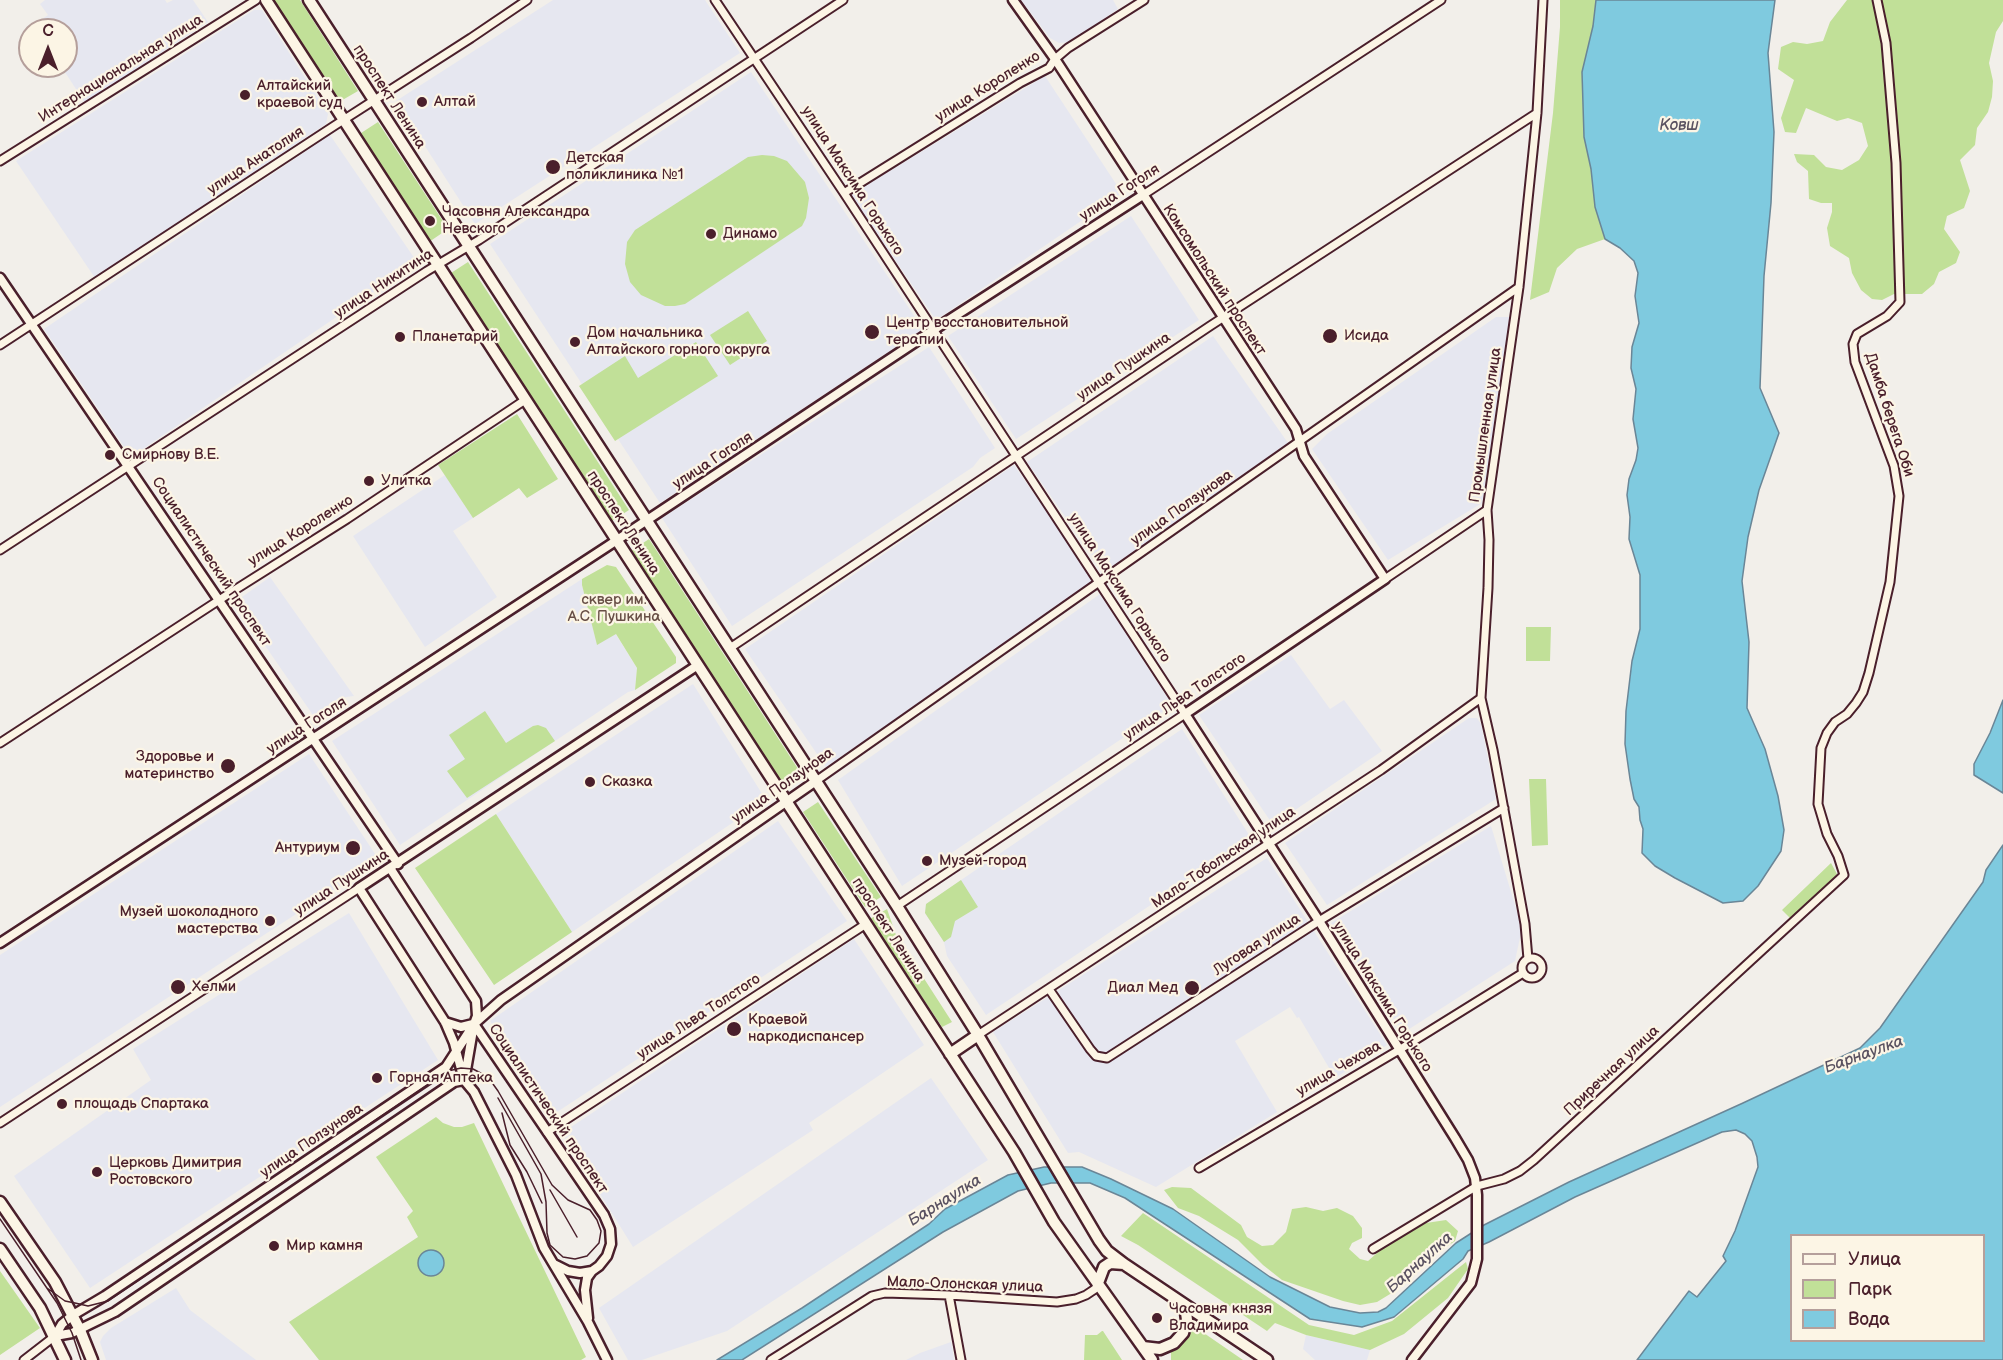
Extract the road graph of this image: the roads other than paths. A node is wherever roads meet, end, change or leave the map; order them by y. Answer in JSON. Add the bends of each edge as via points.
{"nodes":[{"id":1,"x":256,"y":0,"type":"edge"},
{"id":2,"x":266,"y":0,"type":"edge"},
{"id":3,"x":309,"y":0,"type":"edge"},
{"id":4,"x":527,"y":0,"type":"edge"},
{"id":5,"x":715,"y":0,"type":"edge"},
{"id":6,"x":843,"y":0,"type":"edge"},
{"id":7,"x":1012,"y":0,"type":"edge"},
{"id":8,"x":1144,"y":0,"type":"edge"},
{"id":9,"x":1441,"y":0,"type":"edge"},
{"id":10,"x":1543,"y":0,"type":"edge"},
{"id":11,"x":1877,"y":0,"type":"edge"},
{"id":12,"x":754,"y":58,"type":"junction"},
{"id":13,"x":1055,"y":59,"type":"junction"},
{"id":14,"x":374,"y":100,"type":"junction"},
{"id":15,"x":1537,"y":113,"type":"junction"},
{"id":16,"x":344,"y":119,"type":"junction"},
{"id":17,"x":0,"y":161,"type":"edge"},
{"id":18,"x":844,"y":193,"type":"junction"},
{"id":19,"x":1143,"y":195,"type":"junction"},
{"id":20,"x":469,"y":246,"type":"junction"},
{"id":21,"x":438,"y":265,"type":"junction"},
{"id":22,"x":0,"y":278,"type":"edge"},
{"id":23,"x":1519,"y":287,"type":"junction"},
{"id":24,"x":1222,"y":319,"type":"junction"},
{"id":25,"x":32,"y":325,"type":"junction"},
{"id":26,"x":933,"y":331,"type":"junction"},
{"id":27,"x":0,"y":345,"type":"edge"},
{"id":28,"x":525,"y":400,"type":"junction"},
{"id":29,"x":1299,"y":443,"type":"junction"},
{"id":30,"x":1016,"y":455,"type":"junction"},
{"id":31,"x":129,"y":466,"type":"junction"},
{"id":32,"x":1487,"y":510,"type":"junction"},
{"id":33,"x":647,"y":520,"type":"junction"},
{"id":34,"x":617,"y":541,"type":"junction"},
{"id":35,"x":0,"y":550,"type":"edge"},
{"id":36,"x":1386,"y":579,"type":"junction"},
{"id":37,"x":1098,"y":582,"type":"junction"},
{"id":38,"x":220,"y":600,"type":"junction"},
{"id":39,"x":729,"y":648,"type":"junction"},
{"id":40,"x":698,"y":665,"type":"junction"},
{"id":41,"x":1481,"y":698,"type":"junction"},
{"id":42,"x":1185,"y":714,"type":"junction"},
{"id":43,"x":314,"y":738,"type":"junction"},
{"id":44,"x":0,"y":743,"type":"edge"},
{"id":45,"x":816,"y":781,"type":"junction"},
{"id":46,"x":786,"y":801,"type":"junction"},
{"id":47,"x":1504,"y":808,"type":"junction"},
{"id":48,"x":1269,"y":844,"type":"junction"},
{"id":49,"x":394,"y":866,"type":"junction"},
{"id":50,"x":1844,"y":875,"type":"joint"},
{"id":51,"x":359,"y":888,"type":"junction"},
{"id":52,"x":897,"y":906,"type":"junction"},
{"id":53,"x":1319,"y":921,"type":"junction"},
{"id":54,"x":866,"y":924,"type":"junction"},
{"id":55,"x":0,"y":943,"type":"edge"},
{"id":56,"x":1528,"y":959,"type":"junction"},
{"id":57,"x":1523,"y":973,"type":"junction"},
{"id":58,"x":1049,"y":989,"type":"junction"},
{"id":59,"x":445,"y":1022,"type":"junction"},
{"id":60,"x":474,"y":1024,"type":"junction"},
{"id":61,"x":978,"y":1035,"type":"junction"},
{"id":62,"x":1399,"y":1050,"type":"junction"},
{"id":63,"x":456,"y":1051,"type":"junction"},
{"id":64,"x":950,"y":1054,"type":"junction"},
{"id":65,"x":464,"y":1080,"type":"junction"},
{"id":66,"x":0,"y":1123,"type":"edge"},
{"id":67,"x":547,"y":1132,"type":"junction"},
{"id":68,"x":1199,"y":1168,"type":"dead end"},
{"id":69,"x":1477,"y":1186,"type":"junction"},
{"id":70,"x":0,"y":1202,"type":"edge"},
{"id":71,"x":0,"y":1249,"type":"edge"},
{"id":72,"x":1373,"y":1249,"type":"dead end"},
{"id":73,"x":554,"y":1264,"type":"junction"},
{"id":74,"x":1124,"y":1264,"type":"junction"},
{"id":75,"x":592,"y":1270,"type":"junction"},
{"id":76,"x":1098,"y":1282,"type":"junction"},
{"id":77,"x":949,"y":1295,"type":"junction"},
{"id":78,"x":1185,"y":1305,"type":"junction"},
{"id":79,"x":73,"y":1315,"type":"junction"},
{"id":80,"x":588,"y":1322,"type":"junction"},
{"id":81,"x":80,"y":1330,"type":"junction"},
{"id":82,"x":55,"y":1336,"type":"junction"},
{"id":83,"x":1143,"y":1347,"type":"junction"},
{"id":84,"x":24,"y":1360,"type":"edge"},
{"id":85,"x":65,"y":1360,"type":"edge"},
{"id":86,"x":92,"y":1360,"type":"edge"},
{"id":87,"x":607,"y":1360,"type":"edge"},
{"id":88,"x":771,"y":1360,"type":"edge"},
{"id":89,"x":961,"y":1360,"type":"edge"},
{"id":90,"x":1152,"y":1360,"type":"edge"},
{"id":91,"x":1267,"y":1360,"type":"edge"},
{"id":92,"x":1412,"y":1360,"type":"edge"}],
"edges":[{"from":1,"to":17,"type":"street","name":"Интернациональная улица"},
{"from":2,"to":16,"type":"main road","name":"проспект Ленина"},
{"from":3,"to":14,"type":"main road","name":"проспект Ленина"},
{"from":4,"to":14,"type":"street","name":"улица Анатолия"},
{"from":5,"to":12,"type":"street","name":"улица Максима Горького"},
{"from":6,"to":12,"type":"street","name":"улица Никитина"},
{"from":7,"to":13,"type":"street","name":"Комсомольский проспект"},
{"from":8,"to":13,"type":"street","name":"улица Короленко"},
{"from":9,"to":19,"type":"street","name":"улица Гоголя"},
{"from":10,"to":15,"type":"street","name":"Промышленная улица"},
{"from":11,"to":50,"type":"street","name":"Дамба берега Оби","via":[[1886,43],[1896,163],[1900,302],[1887,316],[1857,334],[1853,344],[1855,362],[1894,466],[1899,496],[1890,582],[1869,674],[1856,703],[1827,733],[1821,748],[1818,804]]},
{"from":12,"to":18,"type":"street","name":"улица Максима Горького"},
{"from":12,"to":20,"type":"street","name":"улица Никитина"},
{"from":13,"to":18,"type":"street","name":"улица Короленко","via":[[1049,68]]},
{"from":13,"to":19,"type":"street","name":"Комсомольский проспект"},
{"from":14,"to":16,"type":"street","name":"улица Анатолия"},
{"from":14,"to":20,"type":"main road","name":"проспект Ленина"},
{"from":15,"to":23,"type":"street","name":"Промышленная улица"},
{"from":15,"to":24,"type":"street","name":"улица Пушкина"},
{"from":16,"to":21,"type":"main road","name":"проспект Ленина"},
{"from":16,"to":25,"type":"street","name":"улица Анатолия"},
{"from":18,"to":26,"type":"street","name":"улица Максима Горького"},
{"from":19,"to":24,"type":"street","name":"Комсомольский проспект"},
{"from":19,"to":26,"type":"street","name":"улица Гоголя"},
{"from":20,"to":21,"type":"street","name":"улица Никитина"},
{"from":20,"to":33,"type":"main road","name":"проспект Ленина"},
{"from":21,"to":28,"type":"main road","name":"проспект Ленина"},
{"from":21,"to":31,"type":"street","name":"улица Никитина"},
{"from":22,"to":25,"type":"street","name":"Социалистический проспект"},
{"from":23,"to":29,"type":"street","name":"улица Ползунова"},
{"from":23,"to":32,"type":"street","name":"Промышленная улица"},
{"from":24,"to":29,"type":"street","name":"Комсомольский проспект","via":[[1296,429]]},
{"from":24,"to":30,"type":"street","name":"улица Пушкина"},
{"from":25,"to":27,"type":"street","name":"улица Анатолия"},
{"from":25,"to":31,"type":"street","name":"Социалистический проспект"},
{"from":26,"to":30,"type":"street","name":"улица Максима Горького"},
{"from":26,"to":33,"type":"street","name":"улица Гоголя"},
{"from":28,"to":34,"type":"main road","name":"проспект Ленина"},
{"from":28,"to":38,"type":"street","name":"улица Короленко"},
{"from":29,"to":36,"type":"street","name":"Комсомольский проспект"},
{"from":29,"to":37,"type":"street","name":"улица Ползунова"},
{"from":30,"to":37,"type":"street","name":"улица Максима Горького"},
{"from":30,"to":39,"type":"street","name":"улица Пушкина"},
{"from":31,"to":35,"type":"street","name":"улица Никитина"},
{"from":31,"to":38,"type":"street","name":"Социалистический проспект"},
{"from":32,"to":36,"type":"street","name":"улица Льва Толстого"},
{"from":32,"to":41,"type":"street","name":"Промышленная улица","via":[[1490,540]]},
{"from":33,"to":34,"type":"street","name":"улица Гоголя"},
{"from":33,"to":39,"type":"main road","name":"проспект Ленина"},
{"from":34,"to":40,"type":"main road","name":"проспект Ленина"},
{"from":34,"to":43,"type":"street","name":"улица Гоголя"},
{"from":36,"to":42,"type":"street","name":"улица Льва Толстого"},
{"from":37,"to":42,"type":"street","name":"улица Максима Горького"},
{"from":37,"to":45,"type":"street","name":"улица Ползунова"},
{"from":38,"to":43,"type":"street","name":"Социалистический проспект"},
{"from":38,"to":44,"type":"street","name":"улица Короленко"},
{"from":39,"to":45,"type":"main road","name":"проспект Ленина"},
{"from":40,"to":46,"type":"main road","name":"проспект Ленина"},
{"from":40,"to":49,"type":"street","name":"улица Пушкина"},
{"from":41,"to":47,"type":"street","name":"Промышленная улица"},
{"from":41,"to":48,"type":"street","name":"Мало-Тобольская улица"},
{"from":42,"to":48,"type":"street","name":"улица Максима Горького"},
{"from":42,"to":52,"type":"street","name":"улица Льва Толстого"},
{"from":43,"to":49,"type":"street","name":"Социалистический проспект"},
{"from":43,"to":55,"type":"street","name":"улица Гоголя"},
{"from":45,"to":46,"type":"street","name":"улица Ползунова"},
{"from":45,"to":52,"type":"main road","name":"проспект Ленина"},
{"from":46,"to":54,"type":"main road","name":"проспект Ленина"},
{"from":46,"to":60,"type":"street","name":"улица Ползунова","via":[[501,1000]]},
{"from":47,"to":53,"type":"street","name":"Луговая улица"},
{"from":47,"to":56,"type":"street","name":"Промышленная улица"},
{"from":48,"to":53,"type":"street","name":"улица Максима Горького"},
{"from":48,"to":58,"type":"street","name":"Мало-Тобольская улица"},
{"from":49,"to":51,"type":"street","name":"улица Пушкина"},
{"from":49,"to":60,"type":"street","name":"Социалистический проспект","via":[[476,1001]]},
{"from":50,"to":69,"type":"street","name":"Приречная улица","via":[[1534,1160],[1504,1179]]},
{"from":51,"to":59,"type":"street"},
{"from":51,"to":66,"type":"street","name":"улица Пушкина"},
{"from":52,"to":61,"type":"main road","name":"проспект Ленина"},
{"from":53,"to":58,"type":"street","name":"Луговая улица","via":[[1107,1058],[1096,1056],[1090,1049]]},
{"from":53,"to":62,"type":"street","name":"улица Максима Горького"},
{"from":54,"to":64,"type":"main road","name":"проспект Ленина"},
{"from":54,"to":67,"type":"street","name":"улица Льва Толстого"},
{"from":56,"to":57,"type":"street","via":[[1523,964]]},
{"from":56,"to":57,"type":"street","via":[[1540,961],[1542,972],[1534,978]]},
{"from":57,"to":62,"type":"street","name":"улица Чехова"},
{"from":58,"to":61,"type":"street","name":"Мало-Тобольская улица"},
{"from":59,"to":60,"type":"street","via":[[461,1027]]},
{"from":59,"to":63,"type":"street"},
{"from":60,"to":63,"type":"street","name":"улица Ползунова"},
{"from":60,"to":65,"type":"street"},
{"from":60,"to":67,"type":"street","name":"Социалистический проспект"},
{"from":61,"to":64,"type":"main road"},
{"from":61,"to":74,"type":"main road","name":"проспект Ленина","via":[[1107,1251]]},
{"from":62,"to":68,"type":"street","name":"улица Чехова"},
{"from":62,"to":69,"type":"street","name":"улица Максима Горького","via":[[1468,1160]]},
{"from":63,"to":65,"type":"street"},
{"from":63,"to":79,"type":"street","name":"улица Ползунова","via":[[446,1067]]},
{"from":64,"to":76,"type":"main road","name":"проспект Ленина","via":[[1054,1222]]},
{"from":65,"to":73,"type":"street","via":[[516,1174],[538,1234]]},
{"from":65,"to":81,"type":"street","name":"улица Ползунова","via":[[454,1082],[115,1312]]},
{"from":67,"to":75,"type":"street","name":"Социалистический проспект","via":[[610,1229],[607,1256]]},
{"from":69,"to":72,"type":"street","name":"Приречная улица"},
{"from":69,"to":92,"type":"street","name":"улица Максима Горького","via":[[1477,1259],[1471,1283]]},
{"from":70,"to":79,"type":"main road"},
{"from":71,"to":82,"type":"main road"},
{"from":73,"to":75,"type":"street","via":[[580,1273]]},
{"from":73,"to":80,"type":"street"},
{"from":74,"to":76,"type":"main road","via":[[1110,1263],[1104,1267]]},
{"from":74,"to":78,"type":"main road","name":"проспект Ленина"},
{"from":75,"to":80,"type":"street","via":[[585,1290]]},
{"from":76,"to":77,"type":"street","name":"Мало-Олонская улица","via":[[1086,1295],[1057,1302]]},
{"from":76,"to":83,"type":"main road","name":"проспект Ленина"},
{"from":77,"to":88,"type":"street","name":"Мало-Олонская улица","via":[[872,1296]]},
{"from":77,"to":89,"type":"street"},
{"from":78,"to":83,"type":"main road","via":[[1187,1320],[1174,1343],[1160,1349]]},
{"from":78,"to":91,"type":"main road","name":"проспект Ленина"},
{"from":79,"to":81,"type":"main road"},
{"from":79,"to":82,"type":"street","name":"улица Ползунова"},
{"from":80,"to":87,"type":"street"},
{"from":81,"to":82,"type":"street","name":"улица Ползунова"},
{"from":81,"to":86,"type":"main road"},
{"from":82,"to":84,"type":"street"},
{"from":82,"to":85,"type":"main road"},
{"from":83,"to":90,"type":"main road","name":"проспект Ленина"}]}
